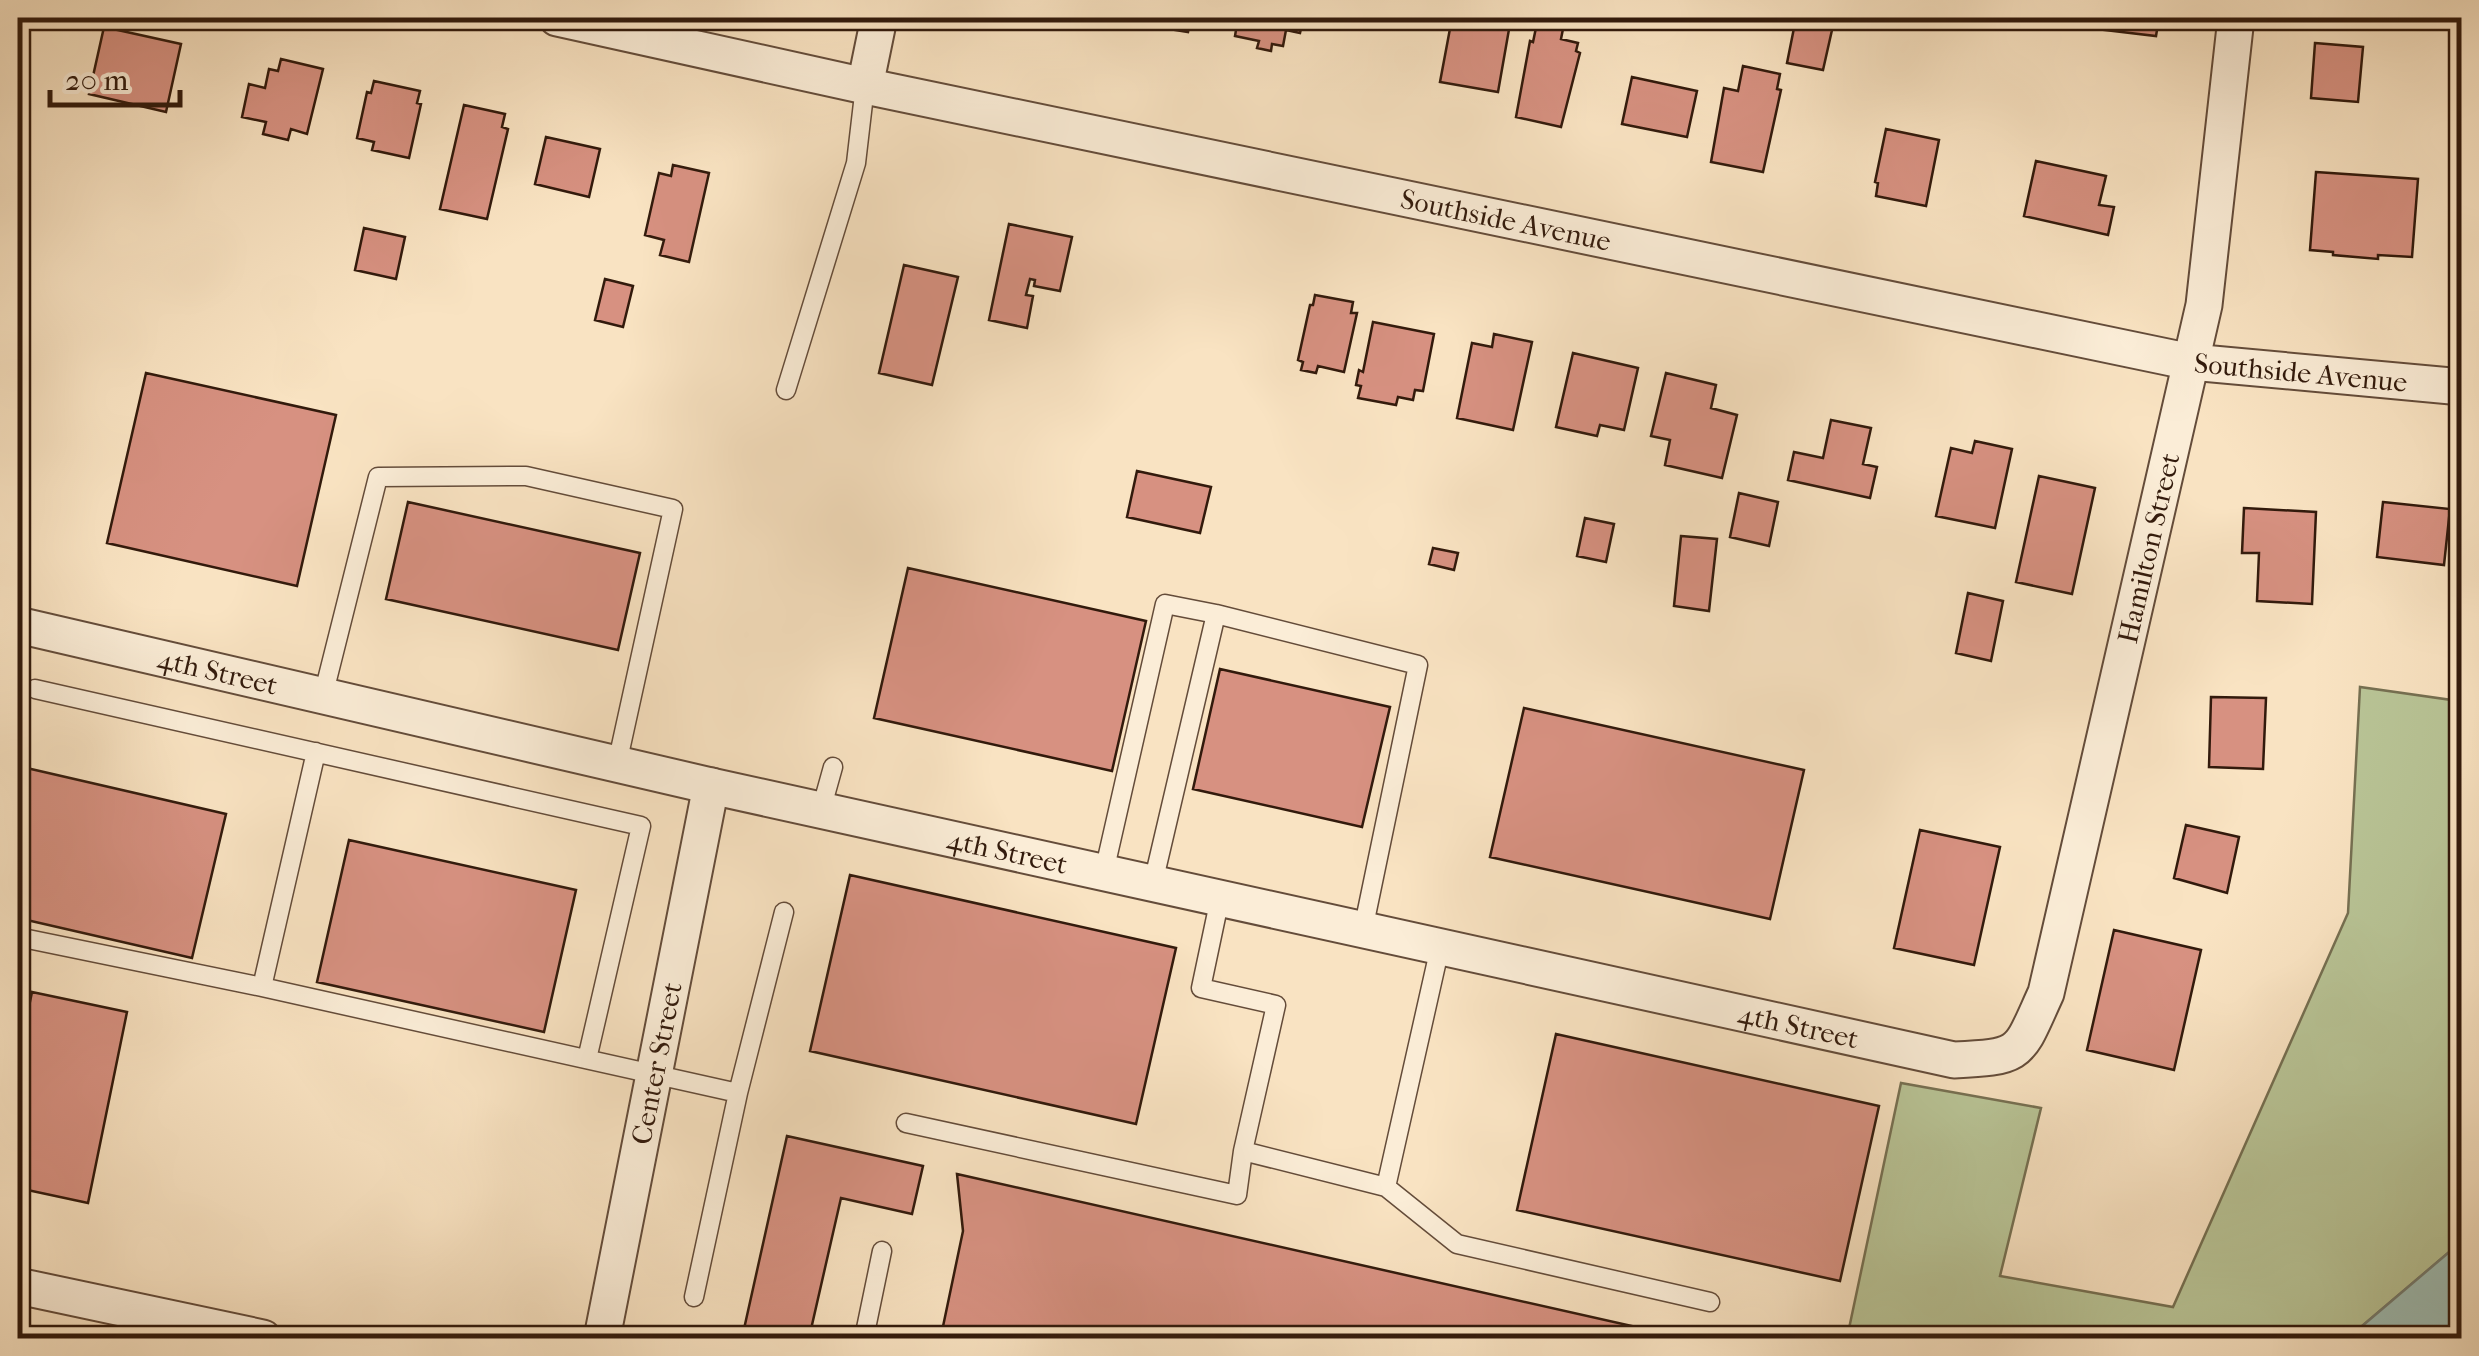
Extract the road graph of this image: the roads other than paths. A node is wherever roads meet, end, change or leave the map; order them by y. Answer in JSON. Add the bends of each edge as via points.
{"nodes":[{"id":1,"x":557,"y":18,"type":"edge"},
{"id":2,"x":879,"y":18,"type":"edge"},
{"id":3,"x":2236,"y":18,"type":"edge"},
{"id":4,"x":865,"y":86,"type":"junction"},
{"id":5,"x":2191,"y":362,"type":"junction"},
{"id":6,"x":2462,"y":387,"type":"edge"},
{"id":7,"x":786,"y":390,"type":"dead end"},
{"id":8,"x":1216,"y":614,"type":"junction"},
{"id":9,"x":18,"y":626,"type":"edge"},
{"id":10,"x":35,"y":689,"type":"dead end"},
{"id":11,"x":323,"y":696,"type":"junction"},
{"id":12,"x":316,"y":752,"type":"junction"},
{"id":13,"x":617,"y":764,"type":"junction"},
{"id":14,"x":833,"y":767,"type":"dead end"},
{"id":15,"x":711,"y":786,"type":"junction"},
{"id":16,"x":821,"y":810,"type":"junction"},
{"id":17,"x":1104,"y":872,"type":"junction"},
{"id":18,"x":1154,"y":883,"type":"junction"},
{"id":19,"x":1220,"y":898,"type":"junction"},
{"id":20,"x":784,"y":912,"type":"dead end"},
{"id":21,"x":1364,"y":930,"type":"junction"},
{"id":22,"x":18,"y":937,"type":"edge"},
{"id":23,"x":1440,"y":947,"type":"junction"},
{"id":24,"x":262,"y":987,"type":"junction"},
{"id":25,"x":2001,"y":1058,"type":"joint"},
{"id":26,"x":587,"y":1059,"type":"junction"},
{"id":27,"x":654,"y":1074,"type":"junction"},
{"id":28,"x":738,"y":1093,"type":"junction"},
{"id":29,"x":906,"y":1123,"type":"dead end"},
{"id":30,"x":1243,"y":1151,"type":"junction"},
{"id":31,"x":1386,"y":1187,"type":"junction"},
{"id":32,"x":882,"y":1251,"type":"dead end"},
{"id":33,"x":18,"y":1286,"type":"edge"},
{"id":34,"x":694,"y":1297,"type":"dead end"},
{"id":35,"x":1710,"y":1302,"type":"dead end"},
{"id":36,"x":263,"y":1338,"type":"edge"},
{"id":37,"x":602,"y":1338,"type":"edge"},
{"id":38,"x":864,"y":1338,"type":"edge"}],
"edges":[{"from":1,"to":4,"type":"street","name":"Southside Avenue"},
{"from":2,"to":4,"type":"street"},
{"from":3,"to":5,"type":"street","name":"Hamilton Street","via":[[2204,305]]},
{"from":4,"to":5,"type":"street","name":"Southside Avenue"},
{"from":4,"to":7,"type":"lane","via":[[856,163]]},
{"from":5,"to":6,"type":"street","name":"Southside Avenue"},
{"from":5,"to":25,"type":"street","name":"Hamilton Street","via":[[2046,992],[2023,1043]]},
{"from":8,"to":17,"type":"lane","via":[[1166,604]]},
{"from":8,"to":18,"type":"lane"},
{"from":8,"to":21,"type":"lane","via":[[1418,665]]},
{"from":9,"to":11,"type":"street","name":"4th Street"},
{"from":10,"to":12,"type":"lane"},
{"from":11,"to":13,"type":"street","name":"4th Street"},
{"from":11,"to":13,"type":"lane","via":[[378,477],[526,476],[673,509]]},
{"from":12,"to":24,"type":"lane"},
{"from":12,"to":26,"type":"lane","via":[[641,826]]},
{"from":13,"to":15,"type":"street","name":"4th Street"},
{"from":14,"to":16,"type":"lane"},
{"from":15,"to":16,"type":"street","name":"4th Street"},
{"from":15,"to":27,"type":"street","name":"Center Street"},
{"from":16,"to":17,"type":"street","name":"4th Street"},
{"from":17,"to":18,"type":"street","name":"4th Street"},
{"from":18,"to":19,"type":"street","name":"4th Street"},
{"from":19,"to":21,"type":"street","name":"4th Street"},
{"from":19,"to":30,"type":"lane","via":[[1202,988],[1276,1005]]},
{"from":20,"to":28,"type":"lane"},
{"from":21,"to":23,"type":"street","name":"4th Street"},
{"from":22,"to":24,"type":"lane"},
{"from":23,"to":25,"type":"street","name":"4th Street","via":[[1954,1060]]},
{"from":23,"to":31,"type":"lane"},
{"from":24,"to":26,"type":"lane"},
{"from":26,"to":27,"type":"lane"},
{"from":27,"to":28,"type":"lane"},
{"from":27,"to":37,"type":"street","name":"Center Street"},
{"from":28,"to":34,"type":"lane"},
{"from":29,"to":30,"type":"lane","via":[[1237,1195]]},
{"from":30,"to":31,"type":"lane"},
{"from":31,"to":35,"type":"lane","via":[[1457,1244]]},
{"from":32,"to":38,"type":"lane"},
{"from":33,"to":36,"type":"street"}]}
